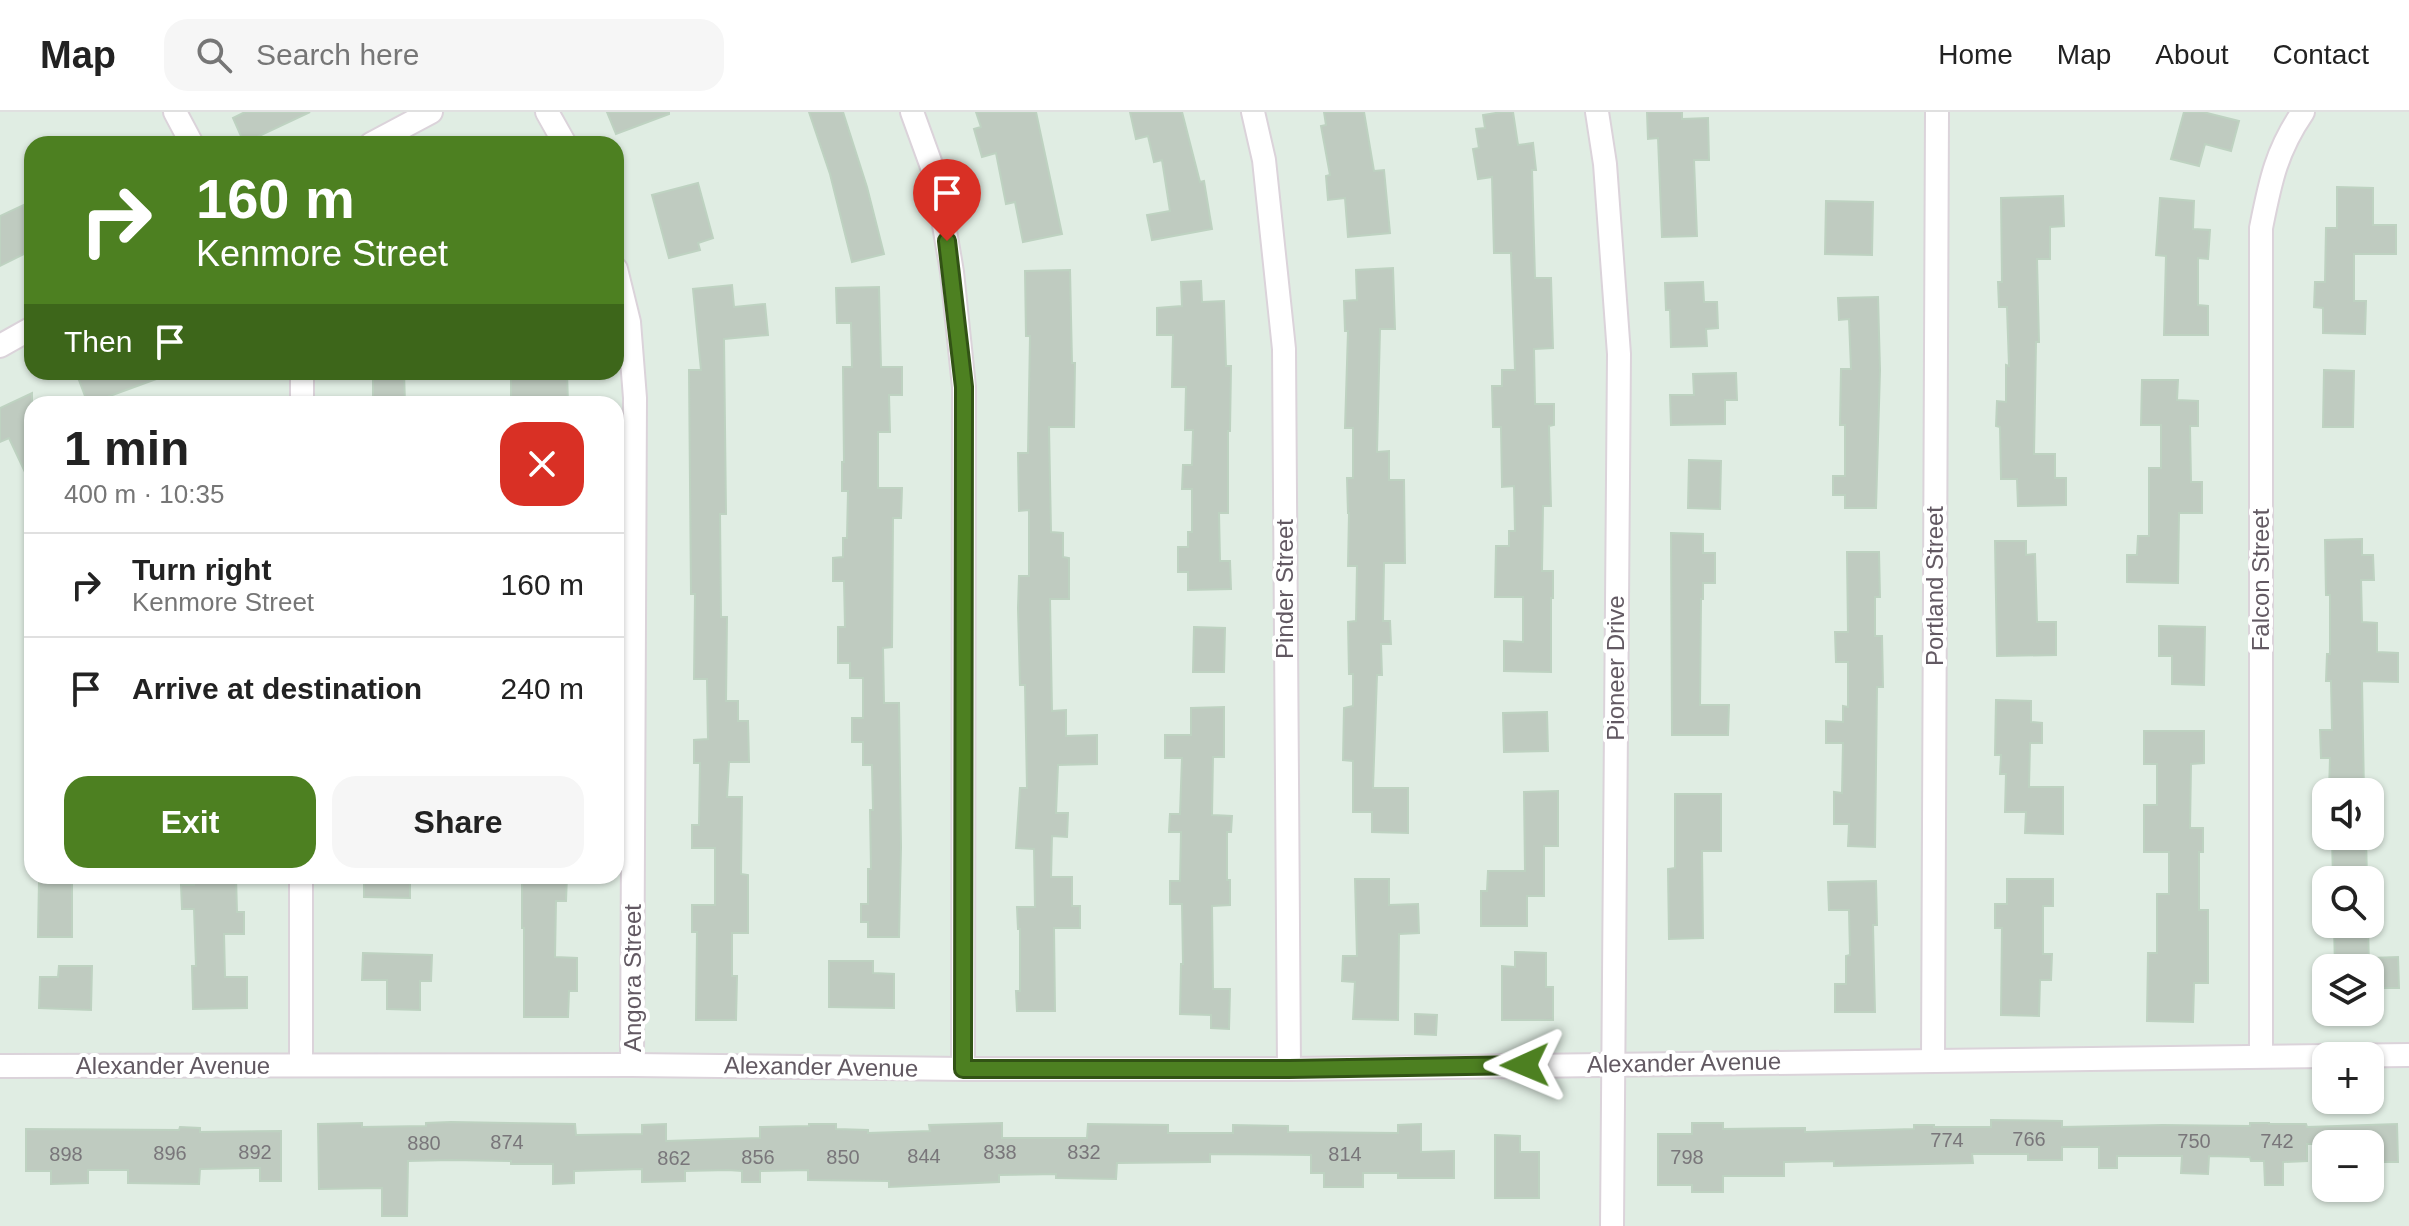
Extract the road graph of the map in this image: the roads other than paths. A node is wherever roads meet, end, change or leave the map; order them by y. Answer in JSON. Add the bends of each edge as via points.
{"nodes":[{"id":1,"x":175,"y":112,"type":"edge"},
{"id":2,"x":431,"y":112,"type":"edge"},
{"id":3,"x":547,"y":112,"type":"edge"},
{"id":4,"x":912,"y":112,"type":"edge"},
{"id":5,"x":1253,"y":112,"type":"edge"},
{"id":6,"x":1597,"y":112,"type":"edge"},
{"id":7,"x":1937,"y":112,"type":"edge"},
{"id":8,"x":2303,"y":112,"type":"edge"},
{"id":9,"x":188,"y":136,"type":"edge"},
{"id":10,"x":386,"y":136,"type":"edge"},
{"id":11,"x":560,"y":136,"type":"edge"},
{"id":12,"x":624,"y":302,"type":"edge"},
{"id":13,"x":24,"y":332,"type":"edge"},
{"id":14,"x":0,"y":346,"type":"edge"},
{"id":15,"x":301,"y":884,"type":"edge"},
{"id":16,"x":2409,"y":1055,"type":"edge"},
{"id":17,"x":2261,"y":1056,"type":"junction"},
{"id":18,"x":1933,"y":1061,"type":"junction"},
{"id":19,"x":1613,"y":1064,"type":"junction"},
{"id":20,"x":301,"y":1065,"type":"junction"},
{"id":21,"x":632,"y":1065,"type":"junction"},
{"id":22,"x":0,"y":1066,"type":"edge"},
{"id":23,"x":963,"y":1069,"type":"junction"},
{"id":24,"x":1289,"y":1069,"type":"junction"},
{"id":25,"x":1612,"y":1226,"type":"edge"}],
"edges":[{"from":1,"to":9,"type":"street"},
{"from":2,"to":10,"type":"street"},
{"from":3,"to":11,"type":"street"},
{"from":4,"to":23,"type":"street","via":[[936,178],[964,387]]},
{"from":5,"to":24,"type":"street","name":"Pinder Street","via":[[1264,160],[1284,349]]},
{"from":6,"to":19,"type":"street","name":"Pioneer Drive","via":[[1619,354]]},
{"from":7,"to":18,"type":"street","name":"Portland Street"},
{"from":8,"to":17,"type":"street","name":"Falcon Street","via":[[2272,171],[2261,228]]},
{"from":12,"to":21,"type":"street","name":"Angora Street","via":[[635,398]]},
{"from":13,"to":14,"type":"street"},
{"from":15,"to":20,"type":"street"},
{"from":16,"to":17,"type":"street","name":"Alexander Avenue"},
{"from":17,"to":18,"type":"street","name":"Alexander Avenue"},
{"from":18,"to":19,"type":"street","name":"Alexander Avenue"},
{"from":19,"to":24,"type":"street","name":"Alexander Avenue"},
{"from":19,"to":25,"type":"street","name":"Pioneer Drive"},
{"from":20,"to":21,"type":"street","name":"Alexander Avenue"},
{"from":20,"to":22,"type":"street","name":"Alexander Avenue"},
{"from":21,"to":23,"type":"street","name":"Alexander Avenue"},
{"from":23,"to":24,"type":"street","name":"Alexander Avenue"}]}
